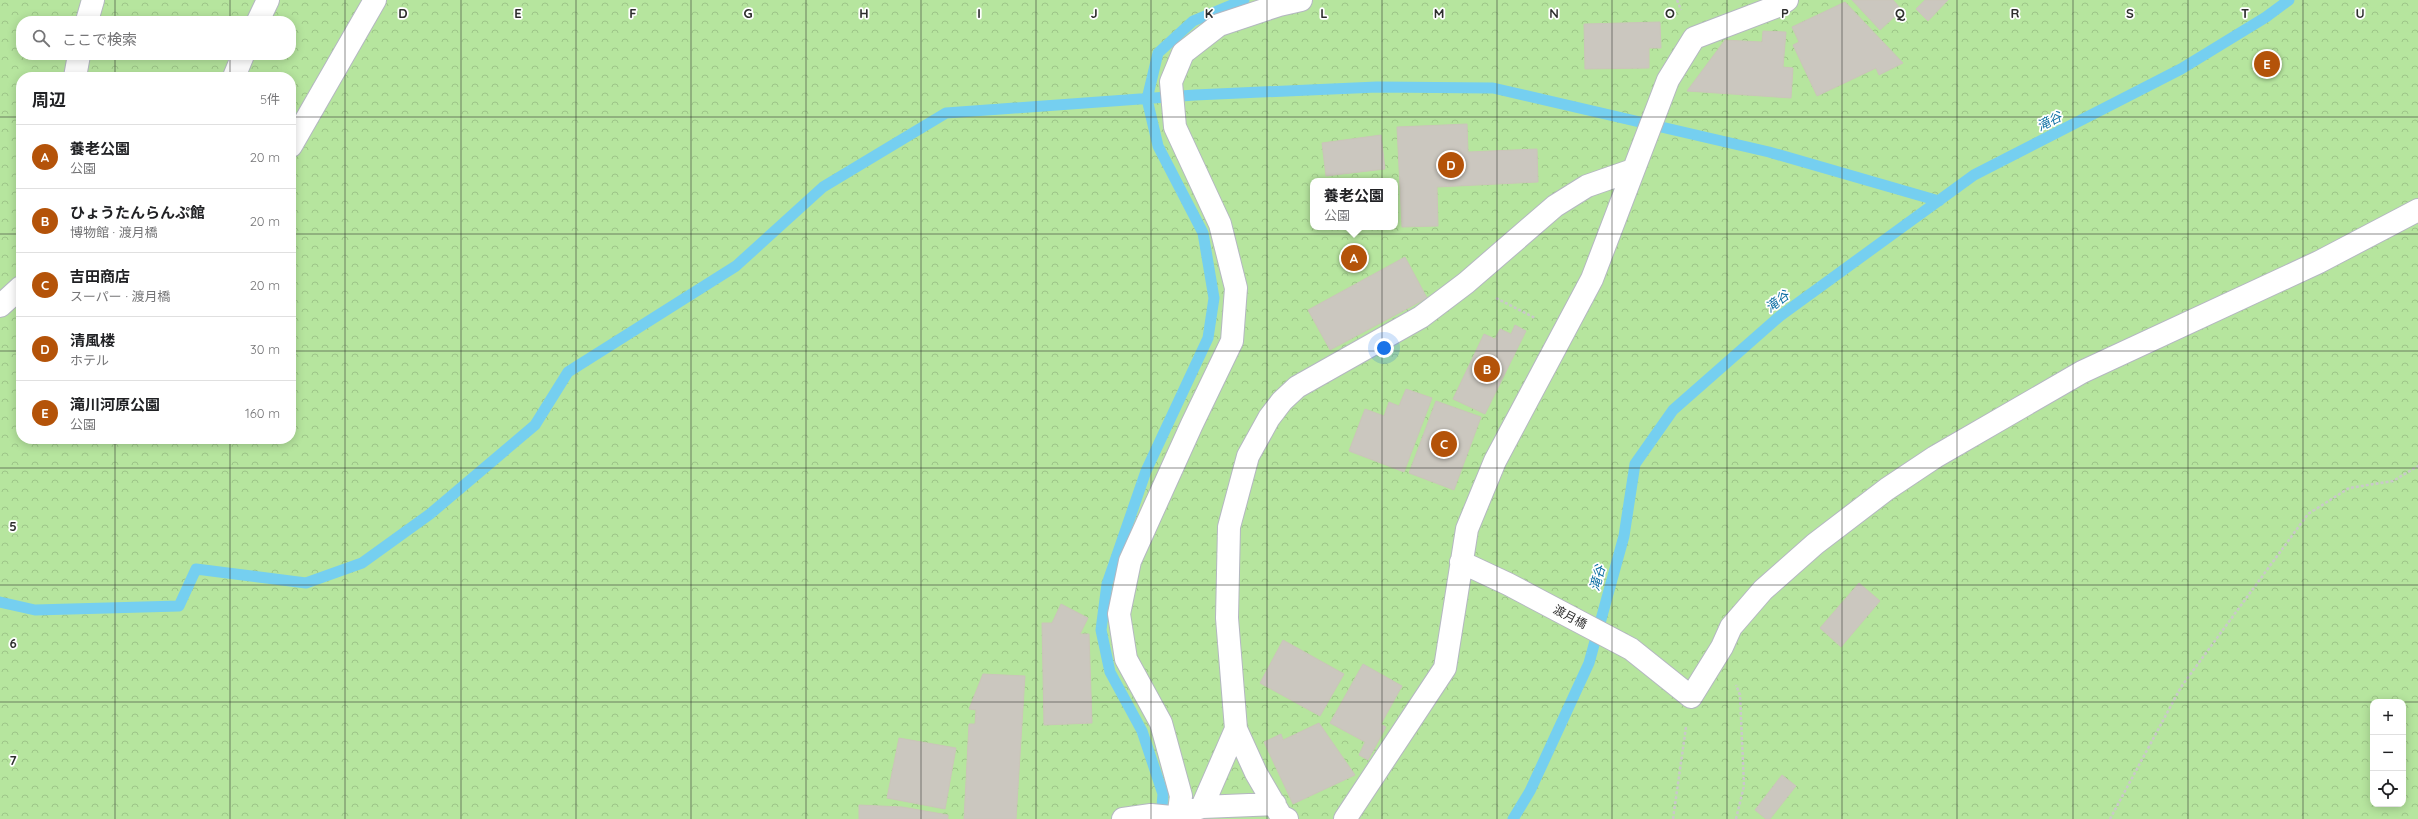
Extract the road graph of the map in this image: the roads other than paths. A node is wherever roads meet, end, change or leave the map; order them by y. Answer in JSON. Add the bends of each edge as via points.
{"nodes":[{"id":1,"x":92,"y":0,"type":"edge"},
{"id":2,"x":268,"y":0,"type":"edge"},
{"id":3,"x":375,"y":0,"type":"edge"},
{"id":4,"x":1301,"y":0,"type":"edge"},
{"id":5,"x":1787,"y":0,"type":"edge"},
{"id":6,"x":88,"y":16,"type":"edge"},
{"id":7,"x":260,"y":16,"type":"edge"},
{"id":8,"x":78,"y":60,"type":"edge"},
{"id":9,"x":241,"y":60,"type":"edge"},
{"id":10,"x":76,"y":72,"type":"edge"},
{"id":11,"x":236,"y":72,"type":"edge"},
{"id":12,"x":296,"y":137,"type":"edge"},
{"id":13,"x":1633,"y":170,"type":"junction"},
{"id":14,"x":2418,"y":210,"type":"edge"},
{"id":15,"x":16,"y":292,"type":"edge"},
{"id":16,"x":0,"y":306,"type":"edge"},
{"id":17,"x":1461,"y":562,"type":"junction"},
{"id":18,"x":1236,"y":729,"type":"junction"},
{"id":19,"x":1202,"y":808,"type":"junction"},
{"id":20,"x":1281,"y":811,"type":"edge"},
{"id":21,"x":1170,"y":817,"type":"edge"},
{"id":22,"x":1123,"y":819,"type":"edge"},
{"id":23,"x":1345,"y":819,"type":"edge"}],
"edges":[{"from":1,"to":6,"type":"street"},
{"from":2,"to":7,"type":"street"},
{"from":3,"to":12,"type":"street"},
{"from":4,"to":21,"type":"street","via":[[1219,25],[1182,53],[1171,82],[1175,122],[1220,224],[1236,288],[1232,341],[1130,562],[1119,614],[1126,659],[1161,723],[1181,796]]},
{"from":5,"to":13,"type":"street","via":[[1778,6],[1694,38],[1668,80]]},
{"from":8,"to":10,"type":"street"},
{"from":9,"to":11,"type":"street"},
{"from":13,"to":17,"type":"street","via":[[1592,279],[1495,461],[1467,529]]},
{"from":13,"to":18,"type":"street","via":[[1587,186],[1555,206],[1466,283],[1421,317],[1297,387],[1269,418],[1248,456],[1229,527],[1227,618]]},
{"from":14,"to":17,"type":"street","name":"渡月橋","via":[[2319,262],[2082,372],[1935,457],[1886,489],[1815,544],[1763,590],[1732,627],[1691,697],[1631,649]]},
{"from":15,"to":16,"type":"street"},
{"from":17,"to":23,"type":"street","via":[[1445,668]]},
{"from":18,"to":19,"type":"street"},
{"from":18,"to":20,"type":"street","via":[[1256,773]]},
{"from":19,"to":20,"type":"street"},
{"from":19,"to":21,"type":"street"},
{"from":21,"to":22,"type":"street"}]}
